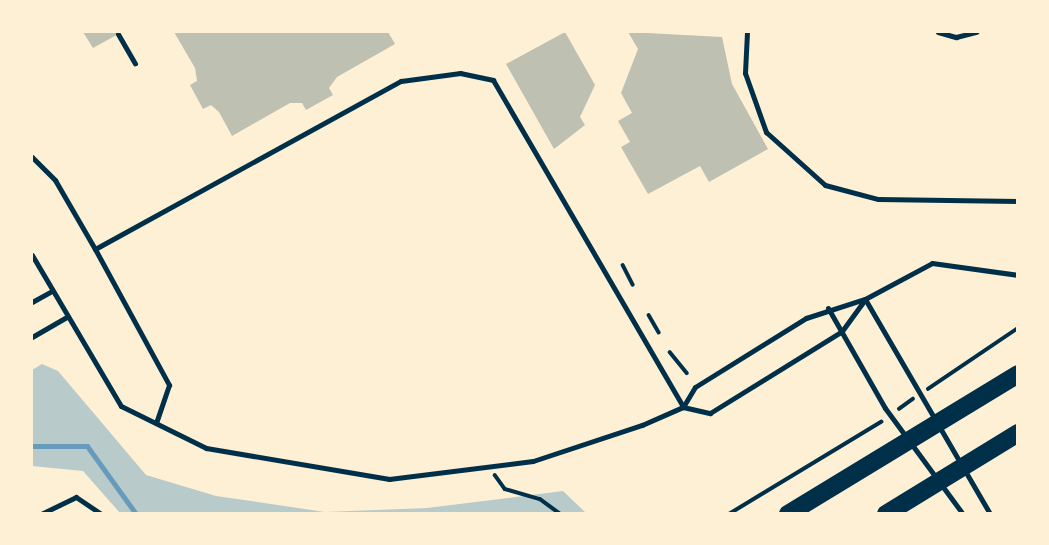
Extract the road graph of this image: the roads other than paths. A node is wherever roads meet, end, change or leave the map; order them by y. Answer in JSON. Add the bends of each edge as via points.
{"nodes":[{"id":1,"x":747,"y":32,"type":"edge"},
{"id":2,"x":938,"y":32,"type":"edge"},
{"id":3,"x":976,"y":32,"type":"edge"},
{"id":4,"x":118,"y":34,"type":"dead end"},
{"id":5,"x":135,"y":64,"type":"dead end"},
{"id":6,"x":32,"y":157,"type":"edge"},
{"id":7,"x":1017,"y":201,"type":"edge"},
{"id":8,"x":95,"y":249,"type":"junction"},
{"id":9,"x":32,"y":255,"type":"edge"},
{"id":10,"x":1017,"y":275,"type":"edge"},
{"id":11,"x":52,"y":291,"type":"junction"},
{"id":12,"x":865,"y":299,"type":"junction"},
{"id":13,"x":32,"y":302,"type":"edge"},
{"id":14,"x":828,"y":308,"type":"junction"},
{"id":15,"x":66,"y":317,"type":"junction"},
{"id":16,"x":842,"y":331,"type":"junction"},
{"id":17,"x":32,"y":337,"type":"edge"},
{"id":18,"x":1017,"y":374,"type":"edge"},
{"id":19,"x":682,"y":407,"type":"junction"},
{"id":20,"x":156,"y":423,"type":"junction"},
{"id":21,"x":937,"y":423,"type":"junction"},
{"id":22,"x":1017,"y":433,"type":"edge"},
{"id":23,"x":909,"y":440,"type":"junction"},
{"id":24,"x":962,"y":467,"type":"junction"},
{"id":25,"x":940,"y":480,"type":"junction"},
{"id":26,"x":41,"y":513,"type":"edge"},
{"id":27,"x":101,"y":513,"type":"edge"},
{"id":28,"x":788,"y":513,"type":"edge"},
{"id":29,"x":886,"y":513,"type":"edge"},
{"id":30,"x":963,"y":513,"type":"edge"},
{"id":31,"x":989,"y":513,"type":"edge"}],
"edges":[{"from":1,"to":7,"type":"lane","via":[[745,74],[766,132],[825,184],[878,199]]},
{"from":2,"to":3,"type":"lane","via":[[956,37]]},
{"from":4,"to":5,"type":"lane"},
{"from":6,"to":8,"type":"lane","via":[[55,180]]},
{"from":8,"to":19,"type":"lane","via":[[401,81],[475,74],[504,92]]},
{"from":8,"to":20,"type":"lane","via":[[169,385]]},
{"from":9,"to":11,"type":"lane"},
{"from":10,"to":12,"type":"lane","via":[[932,263]]},
{"from":11,"to":13,"type":"lane"},
{"from":11,"to":15,"type":"lane"},
{"from":12,"to":14,"type":"lane"},
{"from":12,"to":16,"type":"lane"},
{"from":12,"to":21,"type":"lane"},
{"from":14,"to":16,"type":"lane"},
{"from":14,"to":19,"type":"lane","via":[[695,387]]},
{"from":15,"to":17,"type":"lane"},
{"from":15,"to":20,"type":"lane","via":[[121,406]]},
{"from":16,"to":19,"type":"lane","via":[[710,413]]},
{"from":16,"to":23,"type":"lane"},
{"from":18,"to":21,"type":"main road"},
{"from":19,"to":20,"type":"lane","via":[[590,444],[492,470],[370,477],[206,448]]},
{"from":21,"to":23,"type":"main road"},
{"from":21,"to":24,"type":"lane"},
{"from":22,"to":24,"type":"main road"},
{"from":23,"to":25,"type":"lane"},
{"from":23,"to":28,"type":"main road"},
{"from":24,"to":25,"type":"main road"},
{"from":24,"to":31,"type":"lane"},
{"from":25,"to":29,"type":"main road"},
{"from":25,"to":30,"type":"lane"},
{"from":26,"to":27,"type":"lane","via":[[76,497]]}]}
